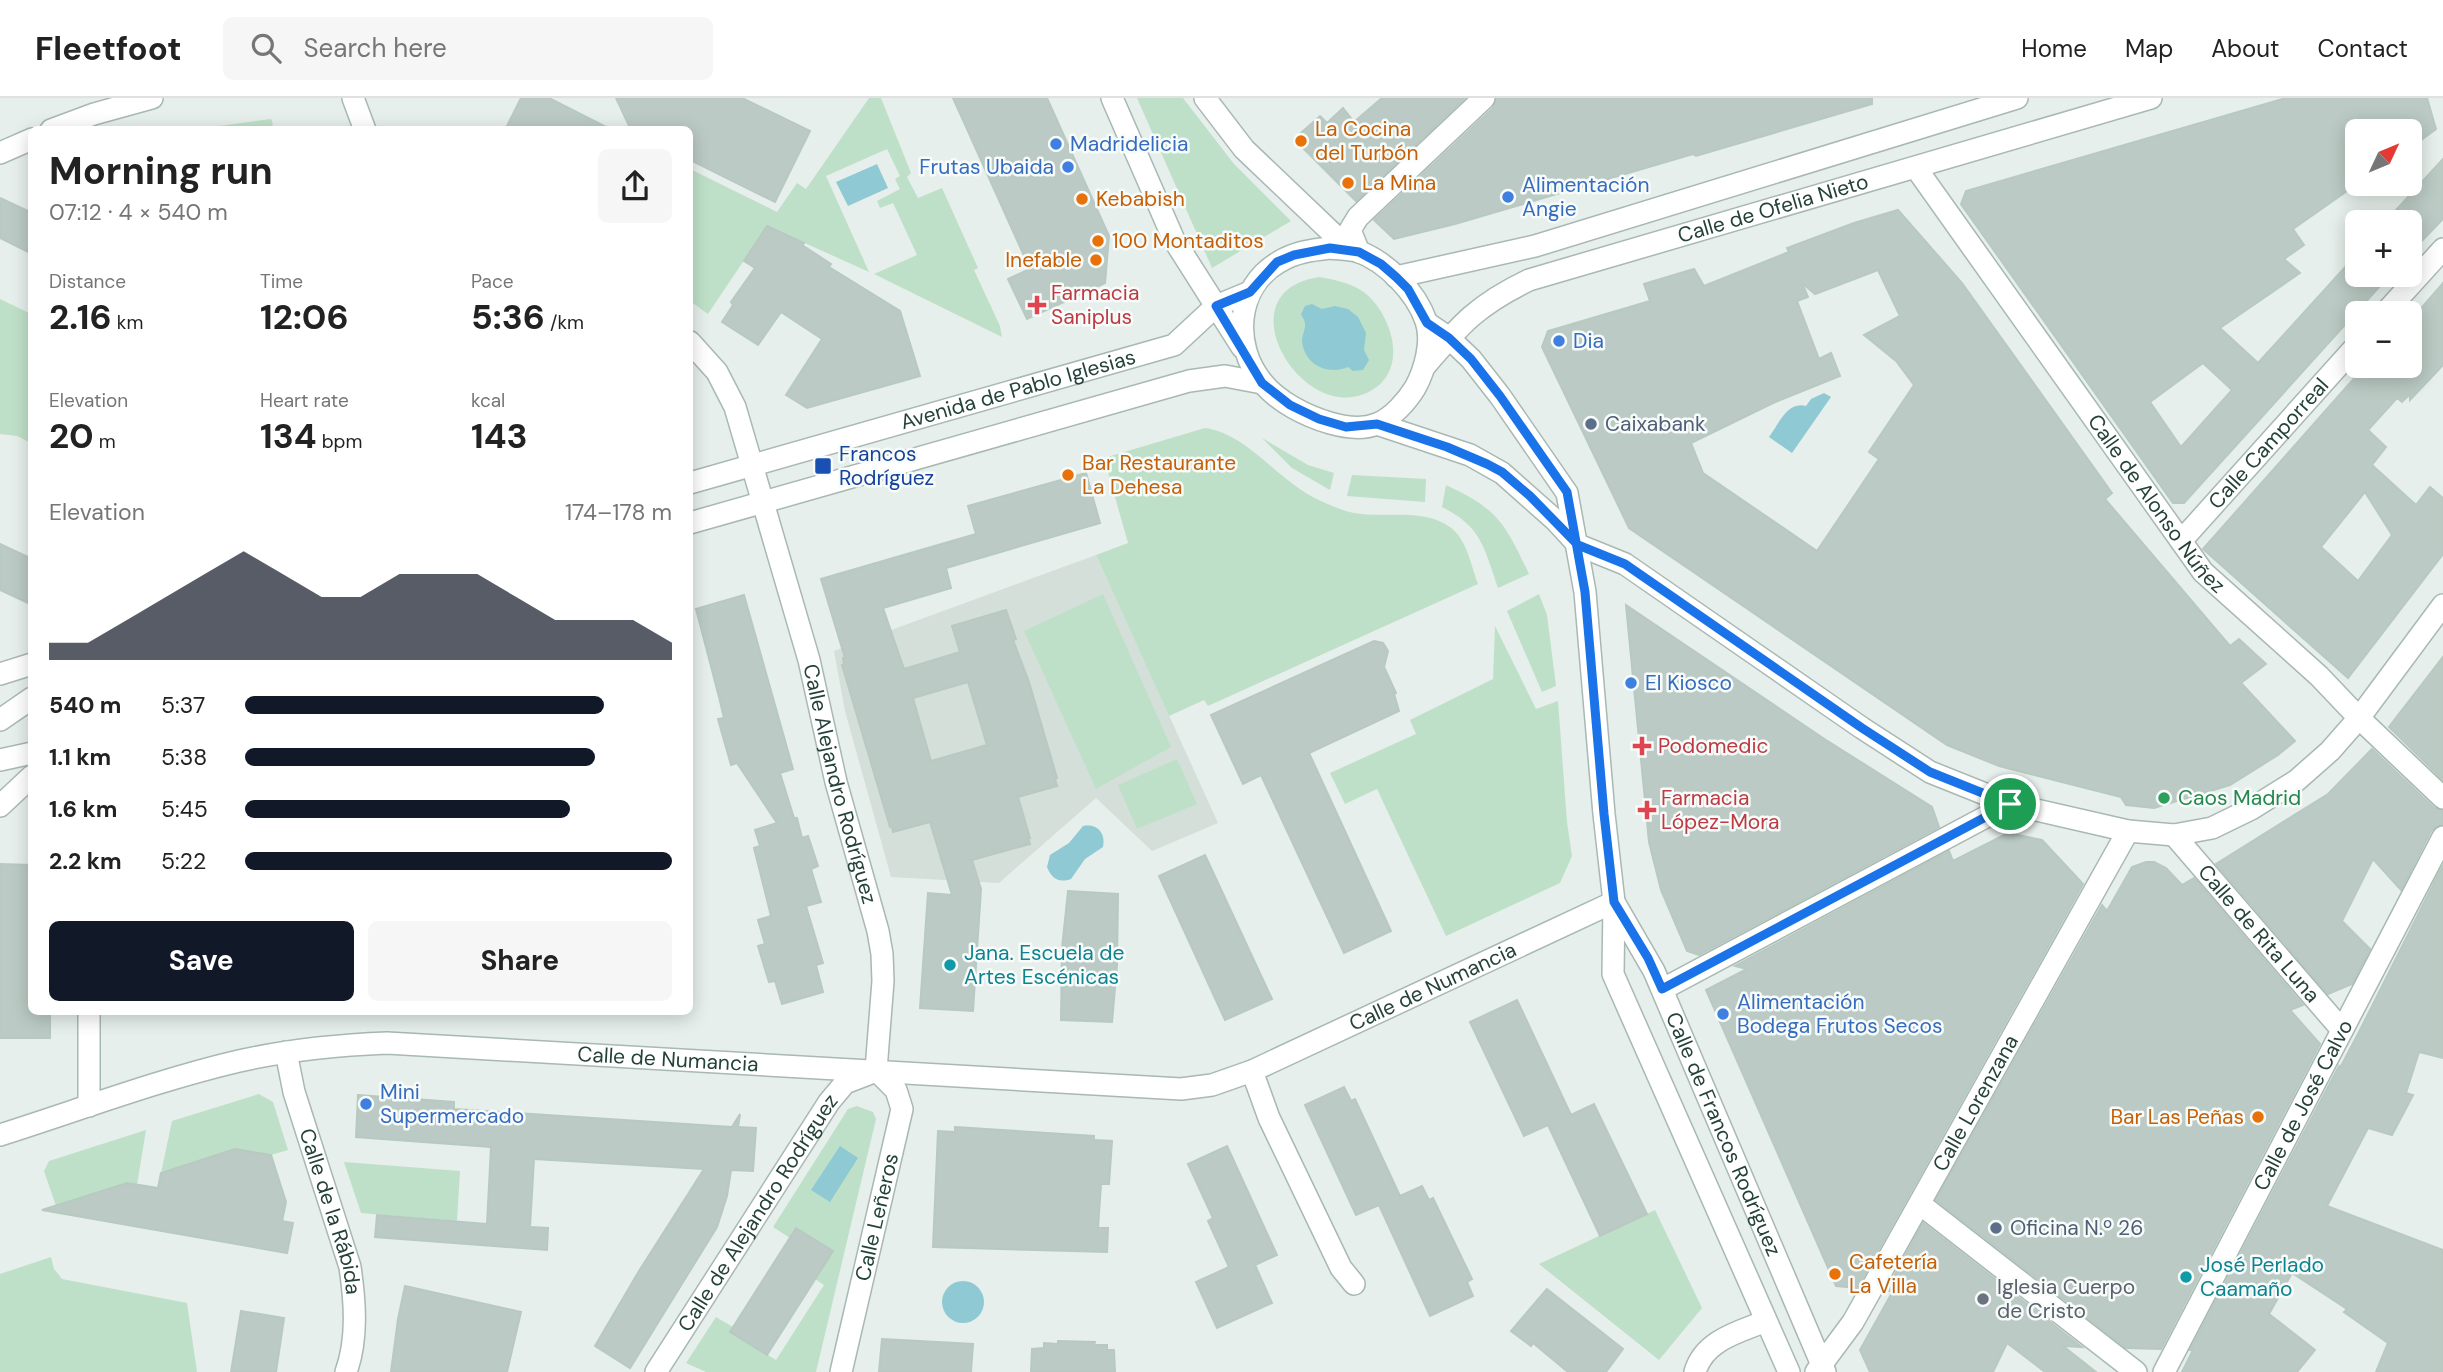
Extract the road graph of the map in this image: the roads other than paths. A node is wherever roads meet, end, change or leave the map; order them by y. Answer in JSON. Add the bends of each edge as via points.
{"nodes":[{"id":1,"x":152,"y":98,"type":"edge"},
{"id":2,"x":353,"y":98,"type":"edge"},
{"id":3,"x":1112,"y":98,"type":"edge"},
{"id":4,"x":1205,"y":98,"type":"edge"},
{"id":5,"x":1484,"y":98,"type":"edge"},
{"id":6,"x":2017,"y":98,"type":"edge"},
{"id":7,"x":2151,"y":98,"type":"edge"},
{"id":8,"x":62,"y":126,"type":"edge"},
{"id":9,"x":364,"y":126,"type":"edge"},
{"id":10,"x":28,"y":141,"type":"edge"},
{"id":11,"x":0,"y":153,"type":"edge"},
{"id":12,"x":1916,"y":168,"type":"junction"},
{"id":13,"x":2443,"y":249,"type":"edge"},
{"id":14,"x":1354,"y":251,"type":"junction"},
{"id":15,"x":1396,"y":277,"type":"junction"},
{"id":16,"x":1250,"y":292,"type":"junction"},
{"id":17,"x":2396,"y":301,"type":"edge"},
{"id":18,"x":1216,"y":306,"type":"junction"},
{"id":19,"x":1427,"y":323,"type":"junction"},
{"id":20,"x":1449,"y":338,"type":"junction"},
{"id":21,"x":693,"y":345,"type":"edge"},
{"id":22,"x":1246,"y":353,"type":"junction"},
{"id":23,"x":2345,"y":358,"type":"edge"},
{"id":24,"x":1424,"y":367,"type":"junction"},
{"id":25,"x":1262,"y":383,"type":"junction"},
{"id":26,"x":1377,"y":424,"type":"junction"},
{"id":27,"x":754,"y":465,"type":"junction"},
{"id":28,"x":693,"y":482,"type":"edge"},
{"id":29,"x":764,"y":501,"type":"junction"},
{"id":30,"x":693,"y":522,"type":"edge"},
{"id":31,"x":2181,"y":541,"type":"junction"},
{"id":32,"x":1578,"y":545,"type":"junction"},
{"id":33,"x":2443,"y":605,"type":"edge"},
{"id":34,"x":28,"y":665,"type":"edge"},
{"id":35,"x":0,"y":674,"type":"edge"},
{"id":36,"x":28,"y":701,"type":"edge"},
{"id":37,"x":2359,"y":718,"type":"junction"},
{"id":38,"x":0,"y":720,"type":"edge"},
{"id":39,"x":28,"y":754,"type":"edge"},
{"id":40,"x":0,"y":761,"type":"edge"},
{"id":41,"x":28,"y":780,"type":"edge"},
{"id":42,"x":2443,"y":798,"type":"edge"},
{"id":43,"x":2010,"y":804,"type":"junction"},
{"id":44,"x":0,"y":806,"type":"edge"},
{"id":45,"x":2128,"y":831,"type":"junction"},
{"id":46,"x":2174,"y":835,"type":"junction"},
{"id":47,"x":2443,"y":837,"type":"edge"},
{"id":48,"x":1614,"y":902,"type":"junction"},
{"id":49,"x":1662,"y":989,"type":"junction"},
{"id":50,"x":89,"y":1015,"type":"edge"},
{"id":51,"x":2342,"y":1030,"type":"junction"},
{"id":52,"x":286,"y":1052,"type":"junction"},
{"id":53,"x":876,"y":1070,"type":"junction"},
{"id":54,"x":1252,"y":1071,"type":"junction"},
{"id":55,"x":89,"y":1107,"type":"junction"},
{"id":56,"x":0,"y":1135,"type":"edge"},
{"id":57,"x":1920,"y":1204,"type":"junction"},
{"id":58,"x":1354,"y":1284,"type":"dead end"},
{"id":59,"x":1766,"y":1321,"type":"junction"},
{"id":60,"x":1821,"y":1369,"type":"edge"},
{"id":61,"x":1691,"y":1370,"type":"edge"},
{"id":62,"x":346,"y":1372,"type":"edge"},
{"id":63,"x":656,"y":1372,"type":"edge"},
{"id":64,"x":841,"y":1372,"type":"edge"},
{"id":65,"x":1789,"y":1372,"type":"edge"},
{"id":66,"x":2137,"y":1372,"type":"edge"},
{"id":67,"x":2164,"y":1372,"type":"edge"}],
"edges":[{"from":1,"to":8,"type":"street"},
{"from":2,"to":9,"type":"street"},
{"from":3,"to":18,"type":"street","via":[[1174,240]]},
{"from":4,"to":14,"type":"street","via":[[1244,149]]},
{"from":5,"to":14,"type":"street","via":[[1357,216],[1350,230]]},
{"from":6,"to":15,"type":"street","name":"Calle de Ofelia Nieto","via":[[1535,246]]},
{"from":7,"to":12,"type":"street","name":"Calle de Ofelia Nieto"},
{"from":10,"to":11,"type":"street"},
{"from":12,"to":20,"type":"street","name":"Calle de Ofelia Nieto","via":[[1529,279],[1475,311]]},
{"from":12,"to":31,"type":"street","name":"Calle de Alonso Núñez"},
{"from":13,"to":17,"type":"street"},
{"from":14,"to":15,"type":"street"},
{"from":14,"to":16,"type":"street","via":[[1309,250],[1294,255],[1277,262]]},
{"from":15,"to":19,"type":"street"},
{"from":16,"to":18,"type":"street","name":"Avenida de Pablo Iglesias"},
{"from":16,"to":22,"type":"street","via":[[1242,324]]},
{"from":18,"to":22,"type":"street"},
{"from":18,"to":27,"type":"street","name":"Avenida de Pablo Iglesias","via":[[1174,345]]},
{"from":19,"to":20,"type":"street","name":"Calle de Francos Rodríguez"},
{"from":19,"to":24,"type":"street"},
{"from":20,"to":24,"type":"street","name":"Calle de Ofelia Nieto"},
{"from":20,"to":32,"type":"street","name":"Calle de Francos Rodríguez","via":[[1500,396],[1567,492]]},
{"from":21,"to":27,"type":"street","name":"Calle Alejandro Rodríguez","via":[[727,389]]},
{"from":22,"to":25,"type":"street"},
{"from":23,"to":31,"type":"street","name":"Calle Camporreal"},
{"from":24,"to":26,"type":"street","via":[[1409,397]]},
{"from":25,"to":26,"type":"street","via":[[1290,405],[1319,419],[1346,427]]},
{"from":25,"to":29,"type":"street","name":"Avenida de Pablo Iglesias","via":[[1225,376],[1189,381]]},
{"from":26,"to":32,"type":"street","via":[[1458,451],[1502,472]]},
{"from":27,"to":28,"type":"street","name":"Avenida de Pablo Iglesias"},
{"from":27,"to":29,"type":"street","name":"Calle Alejandro Rodríguez"},
{"from":29,"to":30,"type":"street","name":"Avenida de Pablo Iglesias"},
{"from":29,"to":53,"type":"street","name":"Calle Alejandro Rodríguez","via":[[882,954]]},
{"from":31,"to":37,"type":"street","name":"Calle de Alonso Núñez","via":[[2203,572]]},
{"from":32,"to":43,"type":"street","via":[[1625,564],[1930,772]]},
{"from":32,"to":48,"type":"street","name":"Calle de Francos Rodríguez"},
{"from":33,"to":37,"type":"street"},
{"from":34,"to":35,"type":"street"},
{"from":36,"to":38,"type":"street"},
{"from":37,"to":42,"type":"street","name":"Calle de Alonso Núñez"},
{"from":37,"to":46,"type":"street","via":[[2296,782],[2227,822]]},
{"from":39,"to":40,"type":"street"},
{"from":41,"to":44,"type":"street"},
{"from":43,"to":45,"type":"street"},
{"from":43,"to":49,"type":"street"},
{"from":45,"to":46,"type":"street"},
{"from":45,"to":57,"type":"street","name":"Calle Lorenzana"},
{"from":46,"to":51,"type":"street","name":"Calle de Rita Luna"},
{"from":47,"to":51,"type":"street","name":"Calle de José Calvo"},
{"from":48,"to":49,"type":"street","name":"Calle de Francos Rodríguez"},
{"from":48,"to":54,"type":"street","name":"Calle de Numancia"},
{"from":48,"to":59,"type":"street","name":"Calle de Francos Rodríguez","via":[[1613,974]]},
{"from":49,"to":60,"type":"street","name":"Calle de Francos Rodríguez"},
{"from":50,"to":55,"type":"street"},
{"from":51,"to":67,"type":"street","name":"Calle de José Calvo"},
{"from":52,"to":53,"type":"street","name":"Calle de Numancia","via":[[349,1045],[431,1044]]},
{"from":52,"to":55,"type":"street","name":"Calle de Numancia","via":[[199,1072]]},
{"from":52,"to":62,"type":"street","name":"Calle de la Rábida","via":[[294,1092],[350,1267],[354,1325]]},
{"from":53,"to":54,"type":"street","name":"Calle de Numancia","via":[[1181,1089],[1212,1085]]},
{"from":53,"to":63,"type":"street","name":"Calle de Alejandro Rodríguez","via":[[845,1083],[829,1102]]},
{"from":53,"to":64,"type":"street","name":"Calle Leñeros","via":[[896,1090],[902,1109]]},
{"from":54,"to":58,"type":"street","via":[[1269,1118],[1341,1268]]},
{"from":55,"to":56,"type":"street","name":"Calle de Numancia"},
{"from":57,"to":60,"type":"street","name":"Calle Lorenzana"},
{"from":57,"to":66,"type":"street"},
{"from":59,"to":61,"type":"street","via":[[1716,1341]]},
{"from":59,"to":65,"type":"street","name":"Calle de Francos Rodríguez"}]}
